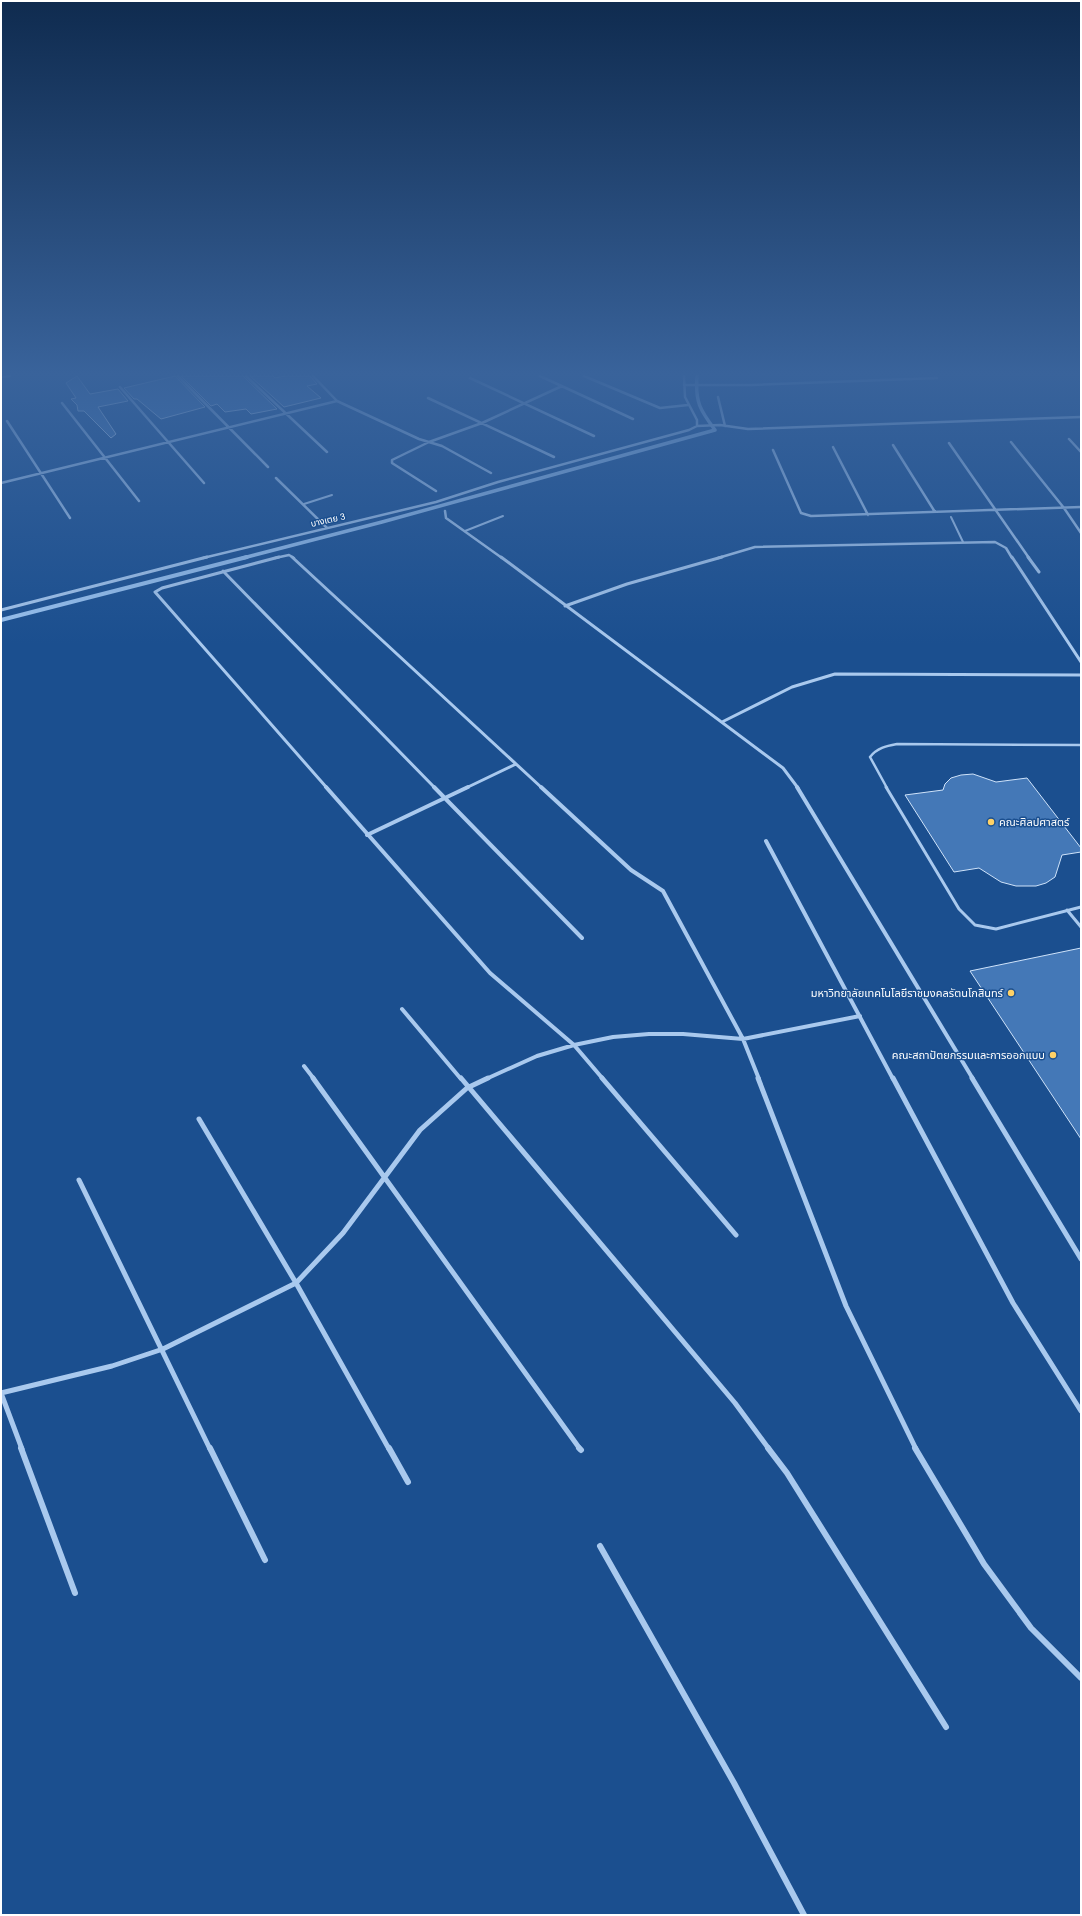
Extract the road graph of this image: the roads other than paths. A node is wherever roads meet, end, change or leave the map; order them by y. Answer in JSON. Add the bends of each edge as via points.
{"nodes":[{"id":1,"x":35,"y":465,"type":"edge"},
{"id":2,"x":73,"y":465,"type":"edge"},
{"id":3,"x":111,"y":465,"type":"edge"},
{"id":4,"x":189,"y":465,"type":"edge"},
{"id":5,"x":396,"y":465,"type":"edge"},
{"id":6,"x":477,"y":465,"type":"edge"},
{"id":7,"x":559,"y":465,"type":"edge"},
{"id":8,"x":780,"y":465,"type":"edge"},
{"id":9,"x":842,"y":465,"type":"edge"},
{"id":10,"x":906,"y":465,"type":"edge"},
{"id":11,"x":966,"y":465,"type":"edge"},
{"id":12,"x":1030,"y":465,"type":"edge"},
{"id":13,"x":40,"y":473,"type":"junction"},
{"id":14,"x":491,"y":473,"type":"dead end"},
{"id":15,"x":276,"y":478,"type":"dead end"},
{"id":16,"x":1,"y":483,"type":"edge"},
{"id":17,"x":204,"y":483,"type":"dead end"},
{"id":18,"x":436,"y":491,"type":"dead end"},
{"id":19,"x":332,"y":495,"type":"dead end"},
{"id":20,"x":138,"y":501,"type":"dead end"},
{"id":21,"x":304,"y":504,"type":"junction"},
{"id":22,"x":1081,"y":507,"type":"edge"},
{"id":23,"x":1064,"y":508,"type":"junction"},
{"id":24,"x":998,"y":510,"type":"junction"},
{"id":25,"x":446,"y":511,"type":"dead end"},
{"id":26,"x":935,"y":512,"type":"junction"},
{"id":27,"x":868,"y":515,"type":"junction"},
{"id":28,"x":503,"y":516,"type":"dead end"},
{"id":29,"x":951,"y":517,"type":"dead end"},
{"id":30,"x":70,"y":518,"type":"dead end"},
{"id":31,"x":327,"y":528,"type":"junction"},
{"id":32,"x":465,"y":531,"type":"junction"},
{"id":33,"x":1081,"y":533,"type":"edge"},
{"id":34,"x":963,"y":542,"type":"junction"},
{"id":35,"x":223,"y":571,"type":"junction"},
{"id":36,"x":1039,"y":572,"type":"dead end"},
{"id":37,"x":565,"y":606,"type":"junction"},
{"id":38,"x":1,"y":610,"type":"edge"},
{"id":39,"x":1081,"y":662,"type":"edge"},
{"id":40,"x":1081,"y":675,"type":"edge"},
{"id":41,"x":722,"y":722,"type":"junction"},
{"id":42,"x":1081,"y":745,"type":"edge"},
{"id":43,"x":516,"y":764,"type":"junction"},
{"id":44,"x":444,"y":799,"type":"junction"},
{"id":45,"x":367,"y":835,"type":"junction"},
{"id":46,"x":766,"y":841,"type":"dead end"},
{"id":47,"x":1081,"y":907,"type":"edge"},
{"id":48,"x":1067,"y":910,"type":"junction"},
{"id":49,"x":1081,"y":927,"type":"edge"},
{"id":50,"x":582,"y":938,"type":"dead end"},
{"id":51,"x":402,"y":1009,"type":"dead end"},
{"id":52,"x":860,"y":1016,"type":"junction"},
{"id":53,"x":742,"y":1039,"type":"junction"},
{"id":54,"x":574,"y":1045,"type":"junction"},
{"id":55,"x":304,"y":1066,"type":"dead end"},
{"id":56,"x":467,"y":1088,"type":"junction"},
{"id":57,"x":199,"y":1119,"type":"dead end"},
{"id":58,"x":79,"y":1180,"type":"dead end"},
{"id":59,"x":384,"y":1180,"type":"junction"},
{"id":60,"x":736,"y":1235,"type":"dead end"},
{"id":61,"x":1081,"y":1259,"type":"edge"},
{"id":62,"x":296,"y":1283,"type":"junction"},
{"id":63,"x":163,"y":1349,"type":"junction"},
{"id":64,"x":1,"y":1393,"type":"edge"},
{"id":65,"x":1081,"y":1411,"type":"edge"},
{"id":66,"x":581,"y":1450,"type":"dead end"},
{"id":67,"x":408,"y":1482,"type":"dead end"},
{"id":68,"x":600,"y":1546,"type":"dead end"},
{"id":69,"x":265,"y":1560,"type":"dead end"},
{"id":70,"x":74,"y":1593,"type":"dead end"},
{"id":71,"x":1081,"y":1678,"type":"edge"},
{"id":72,"x":946,"y":1727,"type":"dead end"},
{"id":73,"x":804,"y":1915,"type":"edge"}],
"edges":[{"from":1,"to":13,"type":"street"},
{"from":2,"to":13,"type":"street"},
{"from":3,"to":20,"type":"street"},
{"from":4,"to":17,"type":"street"},
{"from":5,"to":18,"type":"street"},
{"from":6,"to":14,"type":"street"},
{"from":7,"to":31,"type":"street","name":"บางเตย 3","via":[[436,502]]},
{"from":8,"to":27,"type":"street","via":[[801,513],[812,516]]},
{"from":9,"to":27,"type":"street"},
{"from":10,"to":26,"type":"street"},
{"from":11,"to":24,"type":"street"},
{"from":12,"to":23,"type":"street"},
{"from":13,"to":16,"type":"street"},
{"from":13,"to":30,"type":"street"},
{"from":15,"to":21,"type":"street"},
{"from":19,"to":21,"type":"lane"},
{"from":21,"to":31,"type":"street"},
{"from":22,"to":23,"type":"street"},
{"from":23,"to":24,"type":"street"},
{"from":23,"to":33,"type":"street"},
{"from":24,"to":26,"type":"street"},
{"from":24,"to":36,"type":"street"},
{"from":25,"to":32,"type":"street","via":[[446,518]]},
{"from":26,"to":27,"type":"street"},
{"from":28,"to":32,"type":"lane"},
{"from":29,"to":34,"type":"lane"},
{"from":31,"to":38,"type":"street","name":"บางเตย 3"},
{"from":32,"to":37,"type":"street"},
{"from":34,"to":37,"type":"street","via":[[755,547],[627,584]]},
{"from":34,"to":39,"type":"street","via":[[995,542],[1006,548]]},
{"from":35,"to":43,"type":"street","via":[[282,556],[289,555],[295,558]]},
{"from":35,"to":44,"type":"street"},
{"from":35,"to":45,"type":"street","via":[[155,592]]},
{"from":37,"to":41,"type":"street"},
{"from":40,"to":41,"type":"street","via":[[822,675],[764,699]]},
{"from":41,"to":61,"type":"street","via":[[783,768],[794,781]]},
{"from":42,"to":48,"type":"lane","via":[[897,744],[881,747],[870,757],[959,909],[975,925],[996,929]]},
{"from":43,"to":44,"type":"street"},
{"from":43,"to":53,"type":"street","via":[[631,870],[663,891]]},
{"from":44,"to":45,"type":"street"},
{"from":44,"to":50,"type":"street"},
{"from":45,"to":54,"type":"street","via":[[490,973]]},
{"from":46,"to":52,"type":"street"},
{"from":47,"to":48,"type":"lane"},
{"from":48,"to":49,"type":"lane"},
{"from":51,"to":56,"type":"street"},
{"from":52,"to":53,"type":"street"},
{"from":52,"to":65,"type":"street","via":[[1013,1303]]},
{"from":53,"to":54,"type":"street","via":[[649,1034],[613,1037]]},
{"from":53,"to":71,"type":"street","via":[[846,1306],[912,1442],[984,1564],[1031,1628]]},
{"from":54,"to":56,"type":"street","via":[[536,1056]]},
{"from":54,"to":60,"type":"street"},
{"from":55,"to":59,"type":"street"},
{"from":56,"to":59,"type":"street","via":[[420,1130]]},
{"from":56,"to":72,"type":"street","via":[[735,1402],[787,1473]]},
{"from":57,"to":62,"type":"street"},
{"from":58,"to":63,"type":"street"},
{"from":59,"to":62,"type":"street","via":[[343,1233]]},
{"from":59,"to":66,"type":"street"},
{"from":62,"to":63,"type":"street"},
{"from":62,"to":67,"type":"street"},
{"from":63,"to":64,"type":"street","via":[[112,1366],[62,1376]]},
{"from":63,"to":69,"type":"street"},
{"from":64,"to":70,"type":"street"},
{"from":68,"to":73,"type":"street","via":[[734,1783]]}]}
